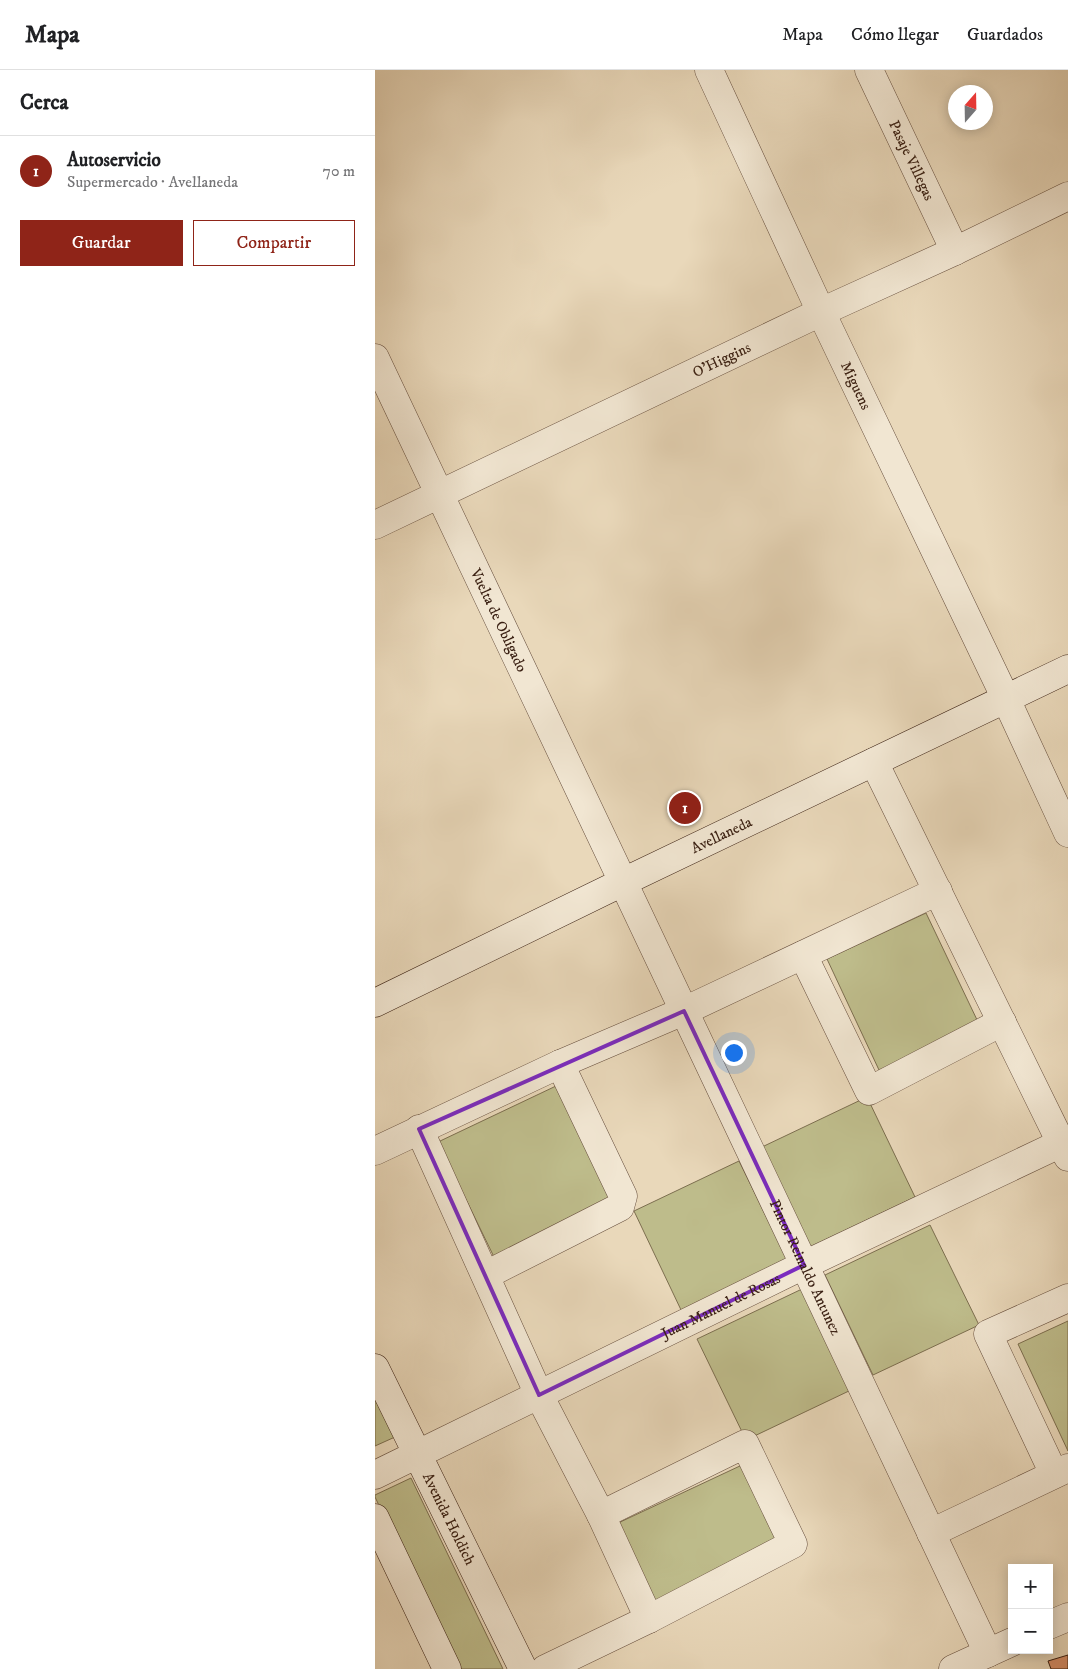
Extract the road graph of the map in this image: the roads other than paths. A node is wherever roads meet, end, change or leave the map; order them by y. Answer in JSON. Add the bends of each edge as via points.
{"nodes":[{"id":1,"x":709,"y":70,"type":"edge"},
{"id":2,"x":869,"y":70,"type":"edge"},
{"id":3,"x":1068,"y":196,"type":"edge"},
{"id":4,"x":955,"y":251,"type":"junction"},
{"id":5,"x":821,"y":312,"type":"junction"},
{"id":6,"x":375,"y":358,"type":"edge"},
{"id":7,"x":440,"y":493,"type":"junction"},
{"id":8,"x":375,"y":525,"type":"edge"},
{"id":9,"x":1068,"y":669,"type":"edge"},
{"id":10,"x":1006,"y":699,"type":"junction"},
{"id":11,"x":874,"y":762,"type":"junction"},
{"id":12,"x":1068,"y":833,"type":"edge"},
{"id":13,"x":623,"y":882,"type":"junction"},
{"id":14,"x":938,"y":890,"type":"junction"},
{"id":15,"x":803,"y":955,"type":"junction"},
{"id":16,"x":375,"y":1004,"type":"edge"},
{"id":17,"x":684,"y":1011,"type":"junction"},
{"id":18,"x":1002,"y":1022,"type":"junction"},
{"id":19,"x":560,"y":1064,"type":"junction"},
{"id":20,"x":419,"y":1130,"type":"junction"},
{"id":21,"x":1066,"y":1147,"type":"edge"},
{"id":22,"x":375,"y":1151,"type":"edge"},
{"id":23,"x":804,"y":1265,"type":"junction"},
{"id":24,"x":485,"y":1275,"type":"junction"},
{"id":25,"x":1068,"y":1298,"type":"edge"},
{"id":26,"x":375,"y":1368,"type":"edge"},
{"id":27,"x":539,"y":1395,"type":"junction"},
{"id":28,"x":416,"y":1454,"type":"junction"},
{"id":29,"x":1061,"y":1471,"type":"edge"},
{"id":30,"x":375,"y":1475,"type":"edge"},
{"id":31,"x":601,"y":1515,"type":"junction"},
{"id":32,"x":375,"y":1518,"type":"edge"},
{"id":33,"x":931,"y":1533,"type":"junction"},
{"id":34,"x":1068,"y":1616,"type":"edge"},
{"id":35,"x":649,"y":1619,"type":"junction"},
{"id":36,"x":1053,"y":1623,"type":"edge"},
{"id":37,"x":1000,"y":1648,"type":"edge"},
{"id":38,"x":447,"y":1669,"type":"edge"},
{"id":39,"x":523,"y":1669,"type":"edge"},
{"id":40,"x":545,"y":1669,"type":"edge"},
{"id":41,"x":953,"y":1669,"type":"edge"}],
"edges":[{"from":1,"to":5,"type":"street","name":"Miguens"},
{"from":2,"to":4,"type":"street","name":"Pasaje Villegas"},
{"from":3,"to":4,"type":"street","name":"O'Higgins"},
{"from":4,"to":5,"type":"street","name":"O'Higgins"},
{"from":5,"to":7,"type":"street","name":"O'Higgins"},
{"from":5,"to":10,"type":"street","name":"Miguens"},
{"from":6,"to":7,"type":"street","name":"Vuelta de Obligado"},
{"from":7,"to":8,"type":"street","name":"O'Higgins"},
{"from":7,"to":13,"type":"street","name":"Vuelta de Obligado"},
{"from":9,"to":10,"type":"street","name":"Avellaneda"},
{"from":10,"to":11,"type":"street","name":"Avellaneda"},
{"from":10,"to":12,"type":"street","name":"Miguens"},
{"from":11,"to":13,"type":"street","name":"Avellaneda"},
{"from":11,"to":14,"type":"street"},
{"from":13,"to":16,"type":"street","name":"Avellaneda"},
{"from":13,"to":17,"type":"street","name":"Pintor Reinaldo Antunez"},
{"from":14,"to":15,"type":"street"},
{"from":14,"to":18,"type":"street"},
{"from":15,"to":17,"type":"street"},
{"from":15,"to":18,"type":"street","via":[[869,1091]]},
{"from":17,"to":19,"type":"street"},
{"from":17,"to":23,"type":"street","name":"Pintor Reinaldo Antunez"},
{"from":18,"to":21,"type":"street"},
{"from":19,"to":20,"type":"street"},
{"from":19,"to":24,"type":"street","via":[[623,1196],[620,1207]]},
{"from":20,"to":22,"type":"street"},
{"from":20,"to":24,"type":"street"},
{"from":21,"to":23,"type":"street","name":"Juan Manuel de Rosas"},
{"from":23,"to":27,"type":"street","name":"Juan Manuel de Rosas"},
{"from":23,"to":33,"type":"street","name":"Pintor Reinaldo Antunez"},
{"from":24,"to":27,"type":"street"},
{"from":25,"to":29,"type":"street","via":[[988,1334]]},
{"from":26,"to":28,"type":"street","name":"Avenida Holdich"},
{"from":27,"to":28,"type":"street","name":"Juan Manuel de Rosas"},
{"from":27,"to":31,"type":"street"},
{"from":28,"to":30,"type":"street","name":"Juan Manuel de Rosas"},
{"from":28,"to":39,"type":"street","name":"Avenida Holdich"},
{"from":29,"to":33,"type":"street"},
{"from":31,"to":35,"type":"street"},
{"from":31,"to":35,"type":"street","via":[[745,1444],[793,1544]]},
{"from":32,"to":38,"type":"street"},
{"from":33,"to":37,"type":"street","name":"Pintor Reinaldo Antunez"},
{"from":34,"to":36,"type":"street"},
{"from":35,"to":40,"type":"street"},
{"from":37,"to":41,"type":"street"}]}
